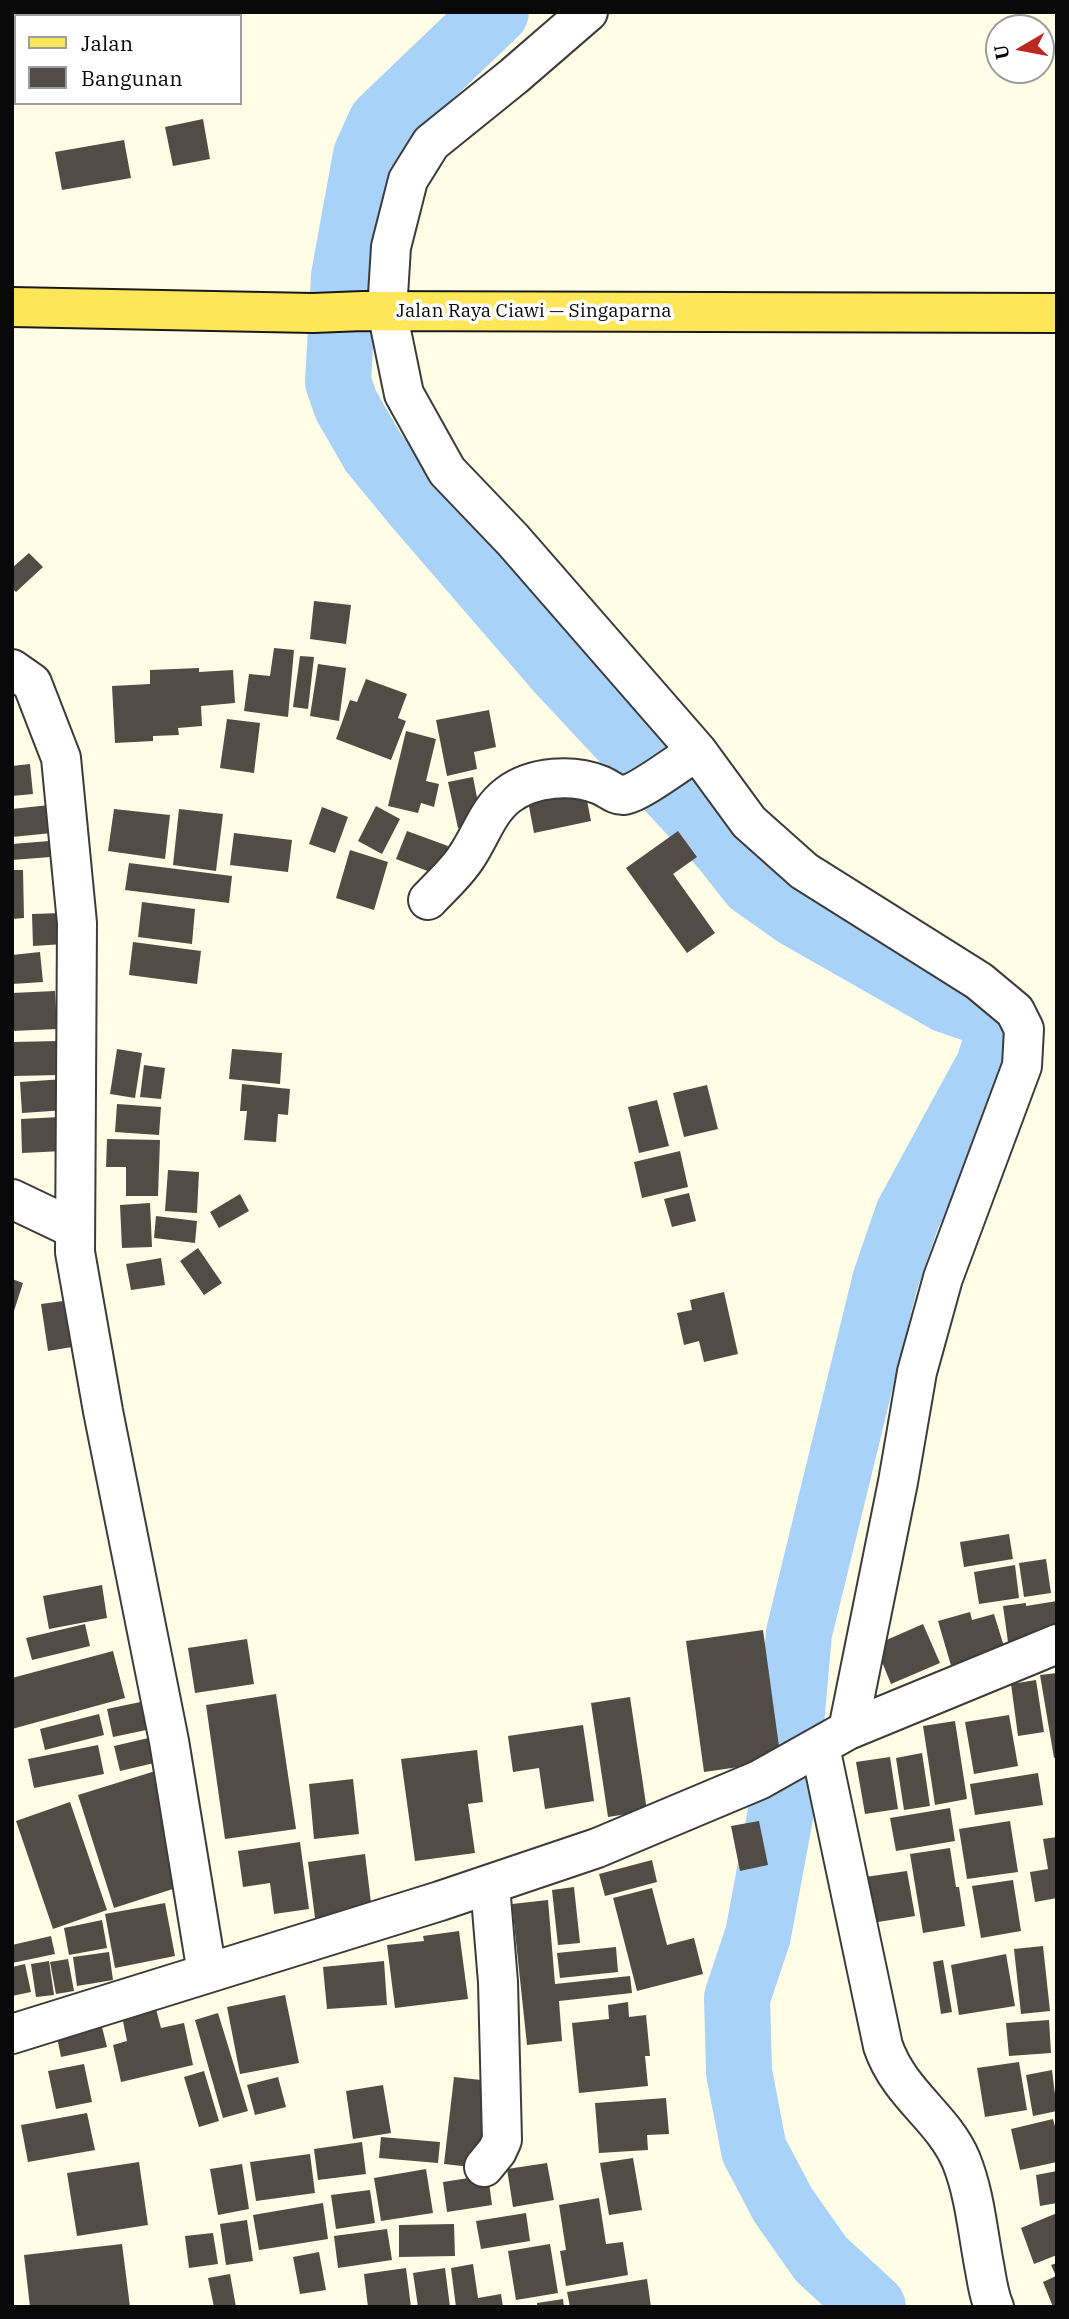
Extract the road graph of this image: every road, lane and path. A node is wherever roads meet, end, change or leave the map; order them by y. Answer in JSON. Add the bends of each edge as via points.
{"nodes":[{"id":1,"x":589,"y":12,"type":"edge"},
{"id":2,"x":12,"y":307,"type":"edge"},
{"id":3,"x":375,"y":311,"type":"junction"},
{"id":4,"x":1057,"y":313,"type":"edge"},
{"id":5,"x":12,"y":669,"type":"edge"},
{"id":6,"x":682,"y":760,"type":"junction"},
{"id":7,"x":428,"y":900,"type":"dead end"},
{"id":8,"x":12,"y":1199,"type":"edge"},
{"id":9,"x":75,"y":1229,"type":"junction"},
{"id":10,"x":1057,"y":1644,"type":"edge"},
{"id":11,"x":825,"y":1744,"type":"junction"},
{"id":12,"x":490,"y":1885,"type":"junction"},
{"id":13,"x":207,"y":1973,"type":"junction"},
{"id":14,"x":12,"y":2034,"type":"edge"},
{"id":15,"x":484,"y":2167,"type":"dead end"},
{"id":16,"x":994,"y":2307,"type":"edge"}],
"edges":[{"from":1,"to":3,"type":"street","via":[[431,143],[408,180]]},
{"from":2,"to":3,"type":"main road","name":"Jalan Raya Ciawi — Singaparna"},
{"from":3,"to":4,"type":"main road","name":"Jalan Raya Ciawi — Singaparna"},
{"from":3,"to":6,"type":"street","via":[[404,394],[447,471],[513,540]]},
{"from":5,"to":9,"type":"street","via":[[32,683],[61,758],[77,923]]},
{"from":6,"to":7,"type":"street","via":[[635,792],[621,796],[576,778],[519,788],[490,814],[467,858]]},
{"from":6,"to":11,"type":"street","via":[[804,871],[979,981],[1015,1011],[1024,1029],[1022,1066],[943,1278],[917,1372],[898,1482]]},
{"from":8,"to":9,"type":"street"},
{"from":9,"to":13,"type":"street","via":[[103,1411],[169,1741]]},
{"from":10,"to":11,"type":"street"},
{"from":11,"to":12,"type":"street","via":[[759,1780],[597,1848]]},
{"from":11,"to":16,"type":"street","via":[[883,2046],[900,2082],[948,2137],[961,2160]]},
{"from":12,"to":13,"type":"street"},
{"from":12,"to":15,"type":"street","via":[[502,2140]]},
{"from":13,"to":14,"type":"street"}]}
